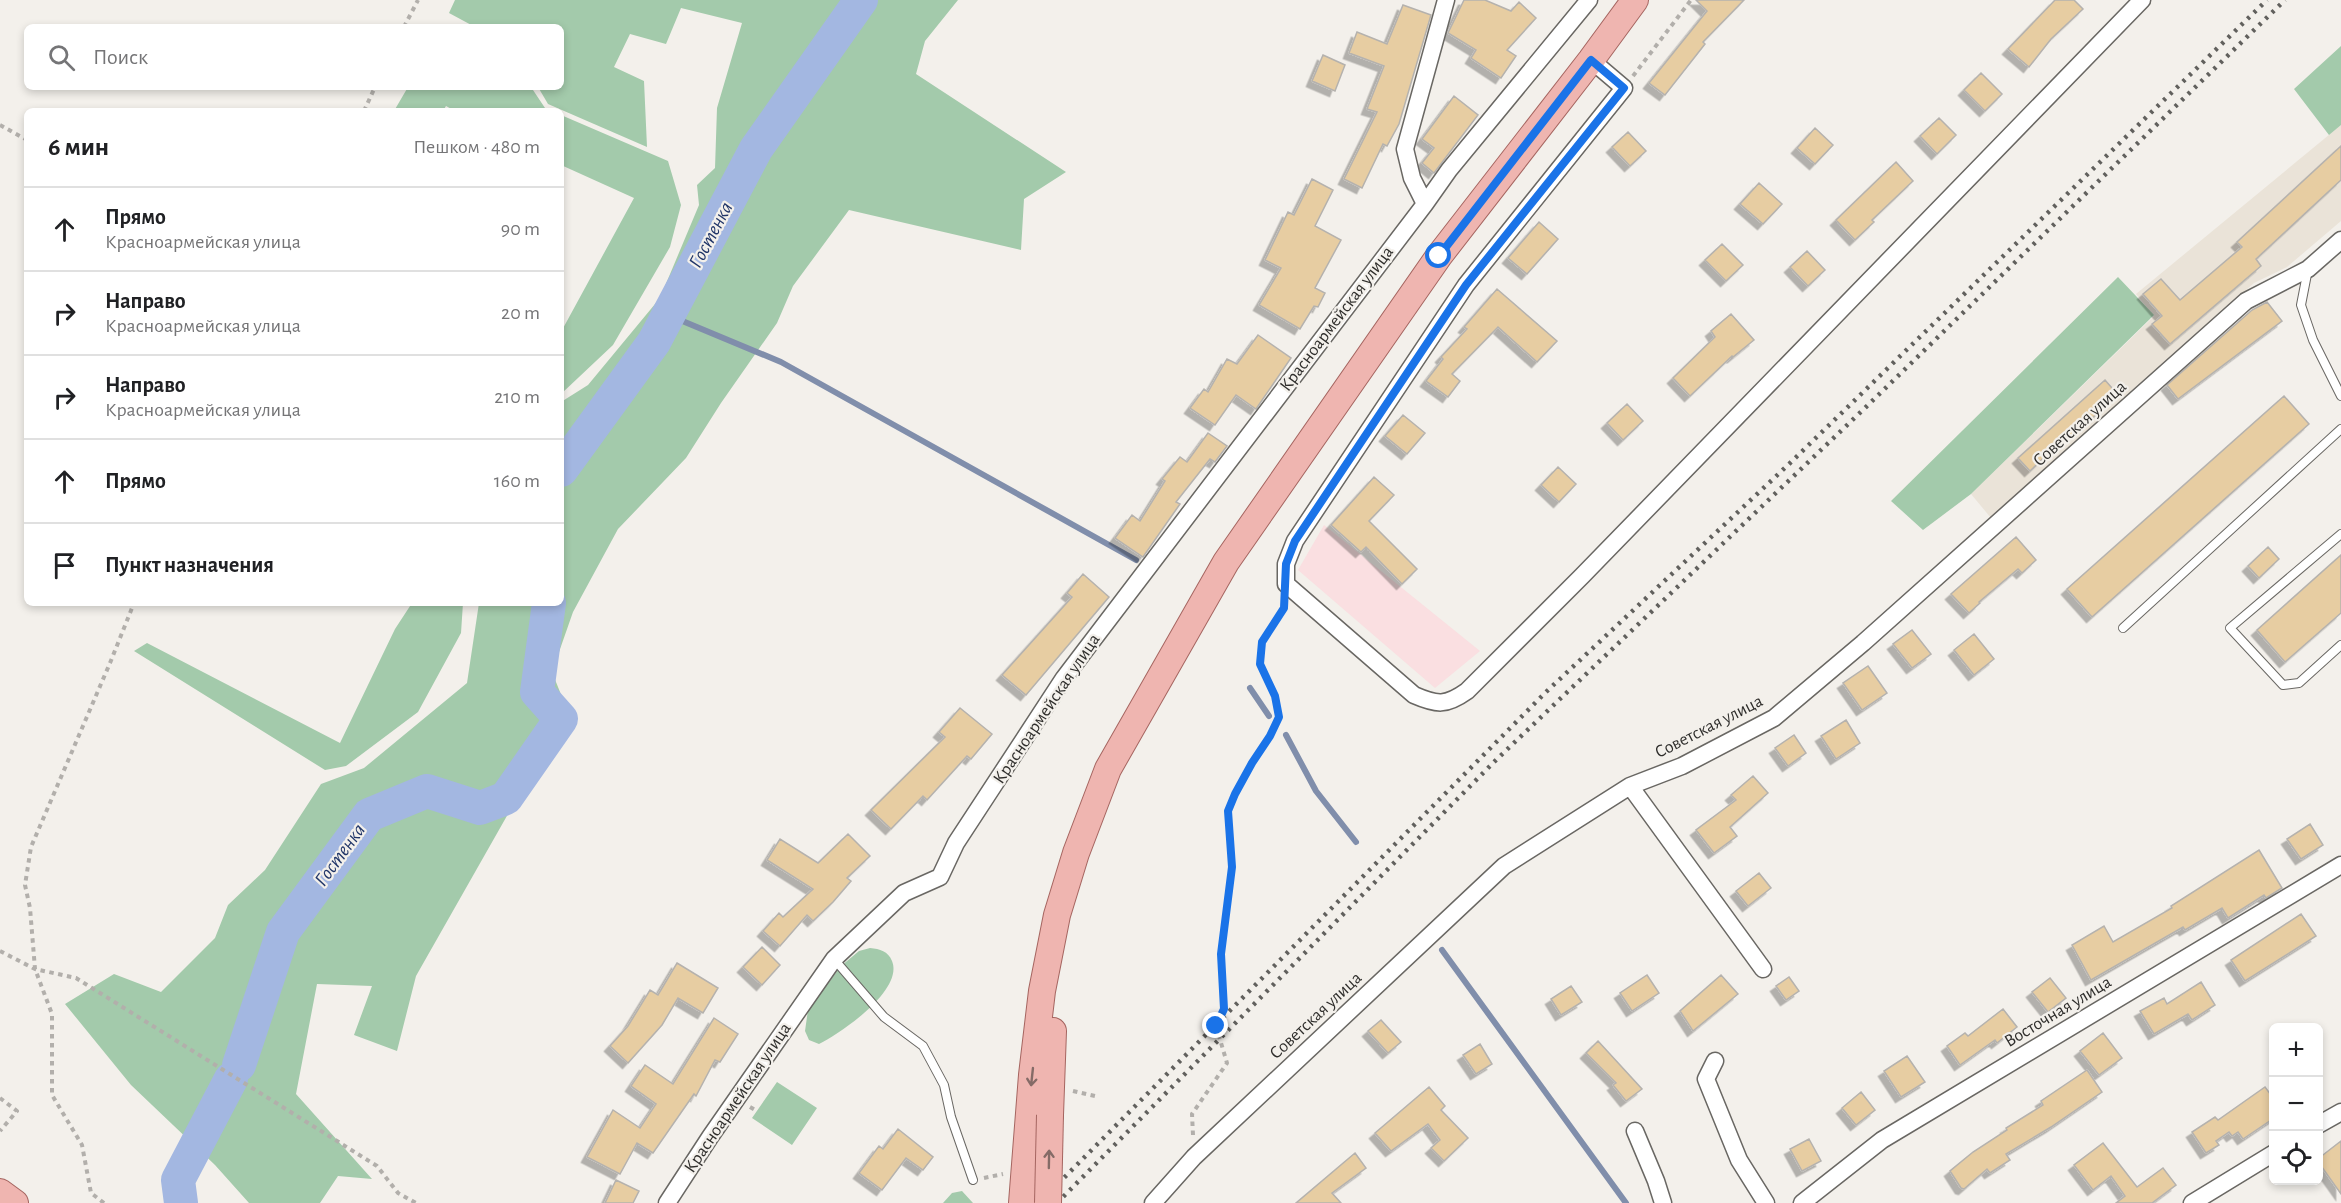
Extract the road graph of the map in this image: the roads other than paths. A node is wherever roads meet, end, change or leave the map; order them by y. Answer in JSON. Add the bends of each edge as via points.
{"nodes":[{"id":1,"x":1446,"y":0,"type":"edge"},
{"id":2,"x":1589,"y":0,"type":"edge"},
{"id":3,"x":1635,"y":0,"type":"edge"},
{"id":4,"x":2142,"y":0,"type":"edge"},
{"id":5,"x":1591,"y":60,"type":"junction"},
{"id":6,"x":1425,"y":204,"type":"junction"},
{"id":7,"x":2341,"y":240,"type":"edge"},
{"id":8,"x":2308,"y":269,"type":"junction"},
{"id":9,"x":2341,"y":396,"type":"edge"},
{"id":10,"x":2341,"y":429,"type":"edge"},
{"id":11,"x":2341,"y":534,"type":"edge"},
{"id":12,"x":2123,"y":628,"type":"dead end"},
{"id":13,"x":2341,"y":645,"type":"edge"},
{"id":14,"x":1155,"y":685,"type":"junction"},
{"id":15,"x":1630,"y":786,"type":"junction"},
{"id":16,"x":2341,"y":864,"type":"edge"},
{"id":17,"x":834,"y":958,"type":"junction"},
{"id":18,"x":1763,"y":969,"type":"dead end"},
{"id":19,"x":1715,"y":1061,"type":"dead end"},
{"id":20,"x":2341,"y":1112,"type":"edge"},
{"id":21,"x":2323,"y":1123,"type":"edge"},
{"id":22,"x":1635,"y":1131,"type":"dead end"},
{"id":23,"x":2269,"y":1156,"type":"edge"},
{"id":24,"x":973,"y":1180,"type":"road end"},
{"id":25,"x":0,"y":1192,"type":"edge"},
{"id":26,"x":15,"y":1203,"type":"edge"},
{"id":27,"x":667,"y":1203,"type":"edge"},
{"id":28,"x":1023,"y":1203,"type":"edge"},
{"id":29,"x":1048,"y":1203,"type":"edge"},
{"id":30,"x":1153,"y":1203,"type":"edge"},
{"id":31,"x":1663,"y":1203,"type":"edge"},
{"id":32,"x":1766,"y":1203,"type":"edge"},
{"id":33,"x":1802,"y":1203,"type":"edge"},
{"id":34,"x":2192,"y":1203,"type":"edge"}],
"edges":[{"from":1,"to":6,"type":"street","via":[[1405,149],[1412,178]]},
{"from":2,"to":6,"type":"street","name":"Красноармейская улица"},
{"from":3,"to":5,"type":"main road"},
{"from":4,"to":5,"type":"street","via":[[1467,691],[1452,702],[1431,702],[1414,695],[1286,584],[1286,564],[1295,541],[1466,285],[1624,88]]},
{"from":5,"to":14,"type":"main road","via":[[1432,265],[1226,562]]},
{"from":6,"to":17,"type":"street","name":"Красноармейская улица","via":[[1064,678],[956,843],[940,877],[904,893]]},
{"from":7,"to":8,"type":"street","name":"Советская улица"},
{"from":8,"to":9,"type":"lane","via":[[2301,305],[2313,340]]},
{"from":8,"to":15,"type":"street","name":"Советская улица","via":[[2246,301],[1774,718],[1682,766]]},
{"from":10,"to":12,"type":"lane"},
{"from":11,"to":13,"type":"lane","via":[[2230,628],[2283,685],[2298,683]]},
{"from":14,"to":28,"type":"main road","one_way":true,"via":[[1107,769],[1057,915],[1042,991],[1017,1173]]},
{"from":29,"to":14,"type":"main road","one_way":true,"bridge":true,"via":[[1054,1005],[1068,931],[1098,825]]},
{"from":15,"to":18,"type":"street"},
{"from":15,"to":30,"type":"street","name":"Советская улица","via":[[1504,866],[1194,1157]]},
{"from":16,"to":33,"type":"street","name":"Восточная улица","via":[[1882,1140]]},
{"from":17,"to":24,"type":"lane","via":[[884,1017],[922,1046],[944,1085]]},
{"from":17,"to":27,"type":"street","name":"Красноармейская улица"},
{"from":19,"to":32,"type":"street","via":[[1706,1079],[1739,1160]]},
{"from":20,"to":21,"type":"street"},
{"from":22,"to":31,"type":"street"},
{"from":23,"to":34,"type":"street"},
{"from":25,"to":26,"type":"main road"}]}
